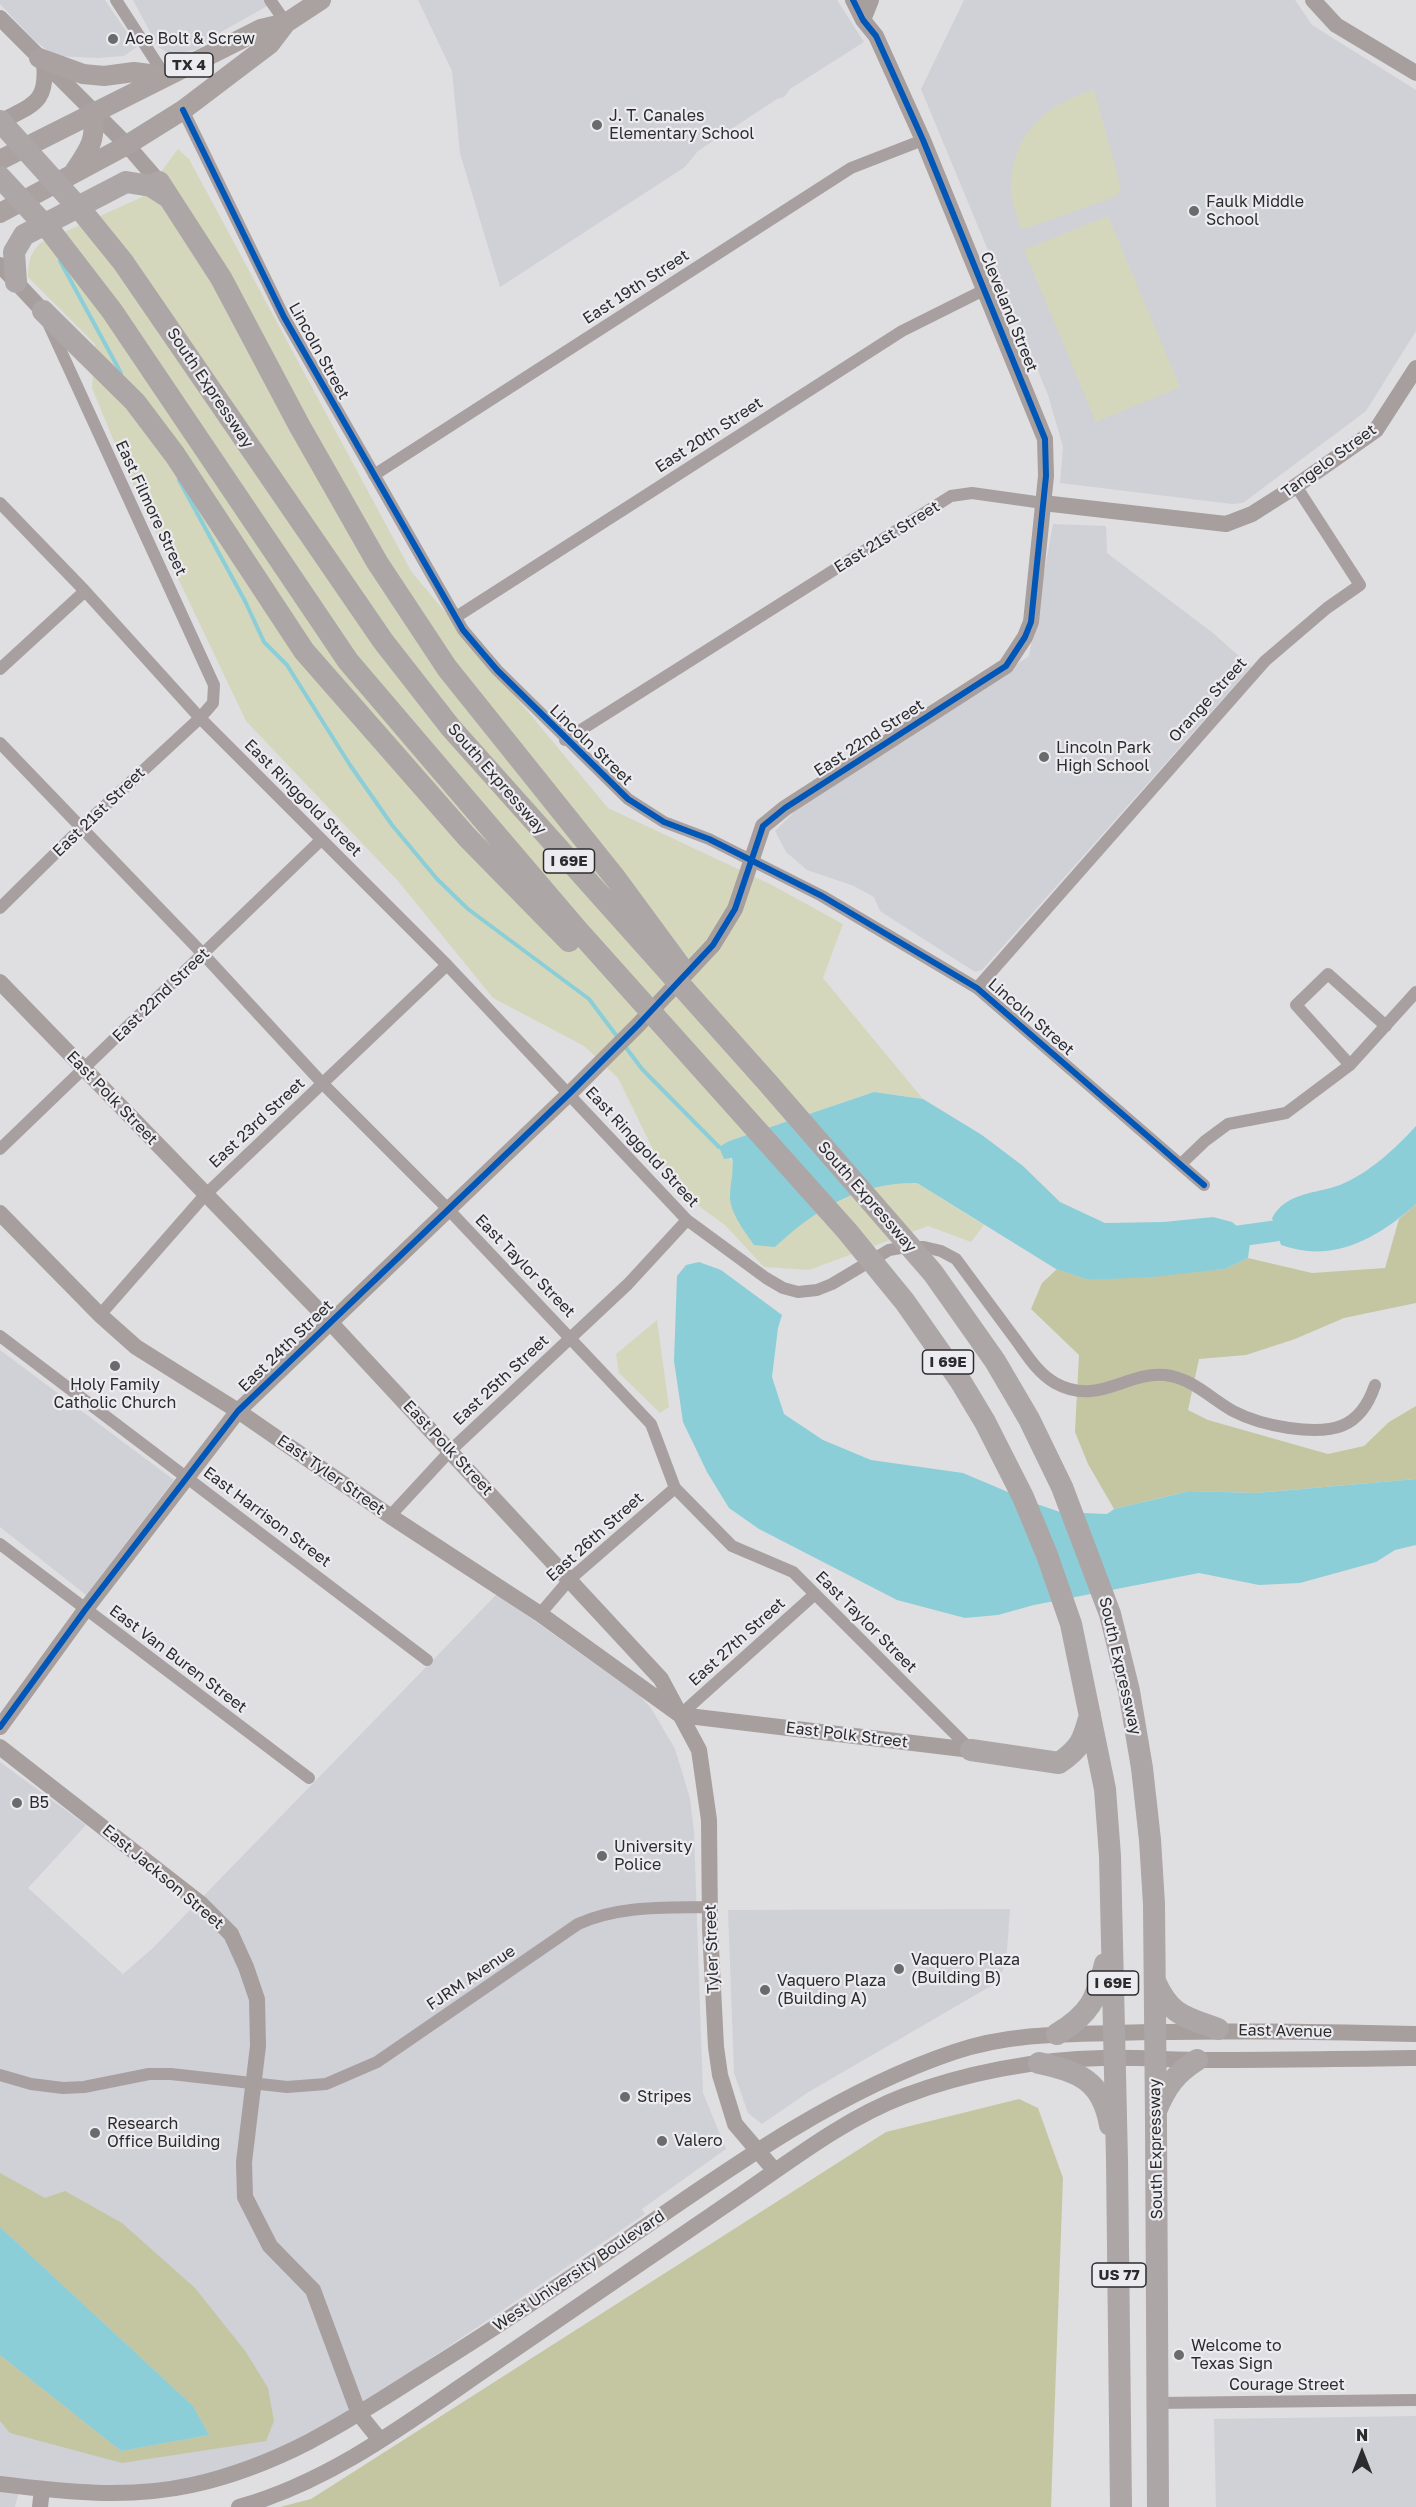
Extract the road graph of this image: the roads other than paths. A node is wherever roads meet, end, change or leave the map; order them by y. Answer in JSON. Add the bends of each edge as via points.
{"nodes":[{"id":1,"x":116,"y":0,"type":"edge"},
{"id":2,"x":270,"y":0,"type":"edge"},
{"id":3,"x":321,"y":0,"type":"edge"},
{"id":4,"x":853,"y":0,"type":"edge"},
{"id":5,"x":871,"y":0,"type":"edge"},
{"id":6,"x":1313,"y":0,"type":"edge"},
{"id":7,"x":0,"y":18,"type":"edge"},
{"id":8,"x":863,"y":20,"type":"junction"},
{"id":9,"x":286,"y":23,"type":"junction"},
{"id":10,"x":41,"y":60,"type":"junction"},
{"id":11,"x":1416,"y":73,"type":"edge"},
{"id":12,"x":165,"y":76,"type":"junction"},
{"id":13,"x":183,"y":110,"type":"junction"},
{"id":14,"x":93,"y":112,"type":"junction"},
{"id":15,"x":0,"y":122,"type":"edge"},
{"id":16,"x":923,"y":140,"type":"junction"},
{"id":17,"x":127,"y":145,"type":"junction"},
{"id":18,"x":0,"y":160,"type":"edge"},
{"id":19,"x":74,"y":173,"type":"junction"},
{"id":20,"x":0,"y":177,"type":"edge"},
{"id":21,"x":159,"y":188,"type":"junction"},
{"id":22,"x":0,"y":213,"type":"edge"},
{"id":23,"x":0,"y":265,"type":"edge"},
{"id":24,"x":16,"y":282,"type":"junction"},
{"id":25,"x":986,"y":289,"type":"junction"},
{"id":26,"x":43,"y":312,"type":"junction"},
{"id":27,"x":1416,"y":368,"type":"edge"},
{"id":28,"x":374,"y":475,"type":"junction"},
{"id":29,"x":1296,"y":486,"type":"junction"},
{"id":30,"x":0,"y":503,"type":"edge"},
{"id":31,"x":1043,"y":503,"type":"junction"},
{"id":32,"x":1252,"y":514,"type":"joint"},
{"id":33,"x":85,"y":591,"type":"junction"},
{"id":34,"x":456,"y":617,"type":"junction"},
{"id":35,"x":1016,"y":651,"type":"joint"},
{"id":36,"x":0,"y":669,"type":"edge"},
{"id":37,"x":200,"y":718,"type":"junction"},
{"id":38,"x":565,"y":740,"type":"junction"},
{"id":39,"x":0,"y":743,"type":"edge"},
{"id":40,"x":82,"y":827,"type":"junction"},
{"id":41,"x":321,"y":840,"type":"junction"},
{"id":42,"x":752,"y":858,"type":"junction"},
{"id":43,"x":0,"y":908,"type":"edge"},
{"id":44,"x":203,"y":954,"type":"junction"},
{"id":45,"x":447,"y":965,"type":"junction"},
{"id":46,"x":0,"y":982,"type":"edge"},
{"id":47,"x":977,"y":988,"type":"junction"},
{"id":48,"x":1416,"y":992,"type":"edge"},
{"id":49,"x":638,"y":1025,"type":"joint"},
{"id":50,"x":1386,"y":1026,"type":"junction"},
{"id":51,"x":1350,"y":1065,"type":"junction"},
{"id":52,"x":84,"y":1068,"type":"junction"},
{"id":53,"x":767,"y":1082,"type":"junction"},
{"id":54,"x":323,"y":1084,"type":"junction"},
{"id":55,"x":570,"y":1094,"type":"junction"},
{"id":56,"x":763,"y":1138,"type":"junction"},
{"id":57,"x":0,"y":1149,"type":"edge"},
{"id":58,"x":1181,"y":1164,"type":"junction"},
{"id":59,"x":1204,"y":1185,"type":"dead end"},
{"id":60,"x":205,"y":1195,"type":"junction"},
{"id":61,"x":448,"y":1209,"type":"junction"},
{"id":62,"x":0,"y":1213,"type":"edge"},
{"id":63,"x":687,"y":1220,"type":"junction"},
{"id":64,"x":100,"y":1315,"type":"junction"},
{"id":65,"x":330,"y":1322,"type":"junction"},
{"id":66,"x":0,"y":1336,"type":"edge"},
{"id":67,"x":570,"y":1337,"type":"junction"},
{"id":68,"x":1375,"y":1384,"type":"dead end"},
{"id":69,"x":238,"y":1411,"type":"junction"},
{"id":70,"x":451,"y":1450,"type":"junction"},
{"id":71,"x":189,"y":1478,"type":"junction"},
{"id":72,"x":675,"y":1488,"type":"junction"},
{"id":73,"x":390,"y":1516,"type":"junction"},
{"id":74,"x":0,"y":1544,"type":"edge"},
{"id":75,"x":569,"y":1580,"type":"junction"},
{"id":76,"x":815,"y":1594,"type":"junction"},
{"id":77,"x":85,"y":1610,"type":"junction"},
{"id":78,"x":540,"y":1614,"type":"junction"},
{"id":79,"x":427,"y":1660,"type":"dead end"},
{"id":80,"x":1091,"y":1711,"type":"junction"},
{"id":81,"x":680,"y":1715,"type":"junction"},
{"id":82,"x":0,"y":1727,"type":"edge"},
{"id":83,"x":0,"y":1747,"type":"edge"},
{"id":84,"x":971,"y":1750,"type":"junction"},
{"id":85,"x":309,"y":1778,"type":"dead end"},
{"id":86,"x":710,"y":1907,"type":"junction"},
{"id":87,"x":1112,"y":1934,"type":"junction"},
{"id":88,"x":1154,"y":1977,"type":"junction"},
{"id":89,"x":1218,"y":2029,"type":"junction"},
{"id":90,"x":1154,"y":2031,"type":"junction"},
{"id":91,"x":1114,"y":2033,"type":"junction"},
{"id":92,"x":1057,"y":2034,"type":"junction"},
{"id":93,"x":1416,"y":2034,"type":"edge"},
{"id":94,"x":1115,"y":2058,"type":"junction"},
{"id":95,"x":1416,"y":2058,"type":"edge"},
{"id":96,"x":1155,"y":2059,"type":"junction"},
{"id":97,"x":1197,"y":2060,"type":"junction"},
{"id":98,"x":1039,"y":2063,"type":"junction"},
{"id":99,"x":0,"y":2075,"type":"edge"},
{"id":100,"x":254,"y":2082,"type":"junction"},
{"id":101,"x":1156,"y":2112,"type":"junction"},
{"id":102,"x":759,"y":2151,"type":"junction"},
{"id":103,"x":1117,"y":2160,"type":"junction"},
{"id":104,"x":775,"y":2171,"type":"junction"},
{"id":105,"x":1416,"y":2400,"type":"edge"},
{"id":106,"x":1157,"y":2403,"type":"junction"},
{"id":107,"x":359,"y":2414,"type":"junction"},
{"id":108,"x":380,"y":2440,"type":"junction"},
{"id":109,"x":0,"y":2484,"type":"edge"},
{"id":110,"x":42,"y":2489,"type":"junction"},
{"id":111,"x":40,"y":2507,"type":"edge"},
{"id":112,"x":239,"y":2507,"type":"edge"},
{"id":113,"x":1121,"y":2507,"type":"edge"},
{"id":114,"x":1158,"y":2507,"type":"edge"}],
"edges":[{"from":1,"to":12,"type":"street"},
{"from":2,"to":9,"type":"street"},
{"from":3,"to":9,"type":"main road","number":"TX 4"},
{"from":4,"to":8,"type":"street","name":"Cleveland Street"},
{"from":5,"to":8,"type":"street"},
{"from":6,"to":11,"type":"street","via":[[1336,25]]},
{"from":7,"to":10,"type":"street"},
{"from":8,"to":16,"type":"street","name":"Cleveland Street","via":[[876,36]]},
{"from":9,"to":12,"type":"main road","number":"TX 4","via":[[261,29]]},
{"from":9,"to":13,"type":"main road","number":"TX 4","via":[[270,44]]},
{"from":10,"to":12,"type":"main road","via":[[82,74],[134,72]]},
{"from":10,"to":14,"type":"street"},
{"from":10,"to":15,"type":"street","via":[[46,80],[44,91],[37,101]]},
{"from":12,"to":14,"type":"main road","number":"TX 4"},
{"from":13,"to":17,"type":"main road","number":"TX 4"},
{"from":13,"to":28,"type":"street","name":"Lincoln Street","via":[[284,316]]},
{"from":14,"to":17,"type":"street"},
{"from":14,"to":18,"type":"main road","number":"TX 4"},
{"from":14,"to":19,"type":"main road","via":[[92,142]]},
{"from":15,"to":53,"type":"highway","name":"South Expressway","number":"I 69E","via":[[86,215],[123,262],[383,641],[451,728]]},
{"from":16,"to":25,"type":"street","name":"Cleveland Street"},
{"from":16,"to":28,"type":"street","name":"East 19th Street","via":[[851,168]]},
{"from":17,"to":19,"type":"main road","number":"TX 4"},
{"from":17,"to":21,"type":"street"},
{"from":19,"to":22,"type":"main road","number":"TX 4"},
{"from":20,"to":56,"type":"highway","number":"I 69E","via":[[52,233],[112,311],[348,661],[574,926]]},
{"from":21,"to":24,"type":"highway","via":[[126,182],[24,235],[14,252]]},
{"from":21,"to":53,"type":"highway","via":[[221,279],[298,425],[377,562],[447,668],[616,879]]},
{"from":23,"to":24,"type":"street"},
{"from":24,"to":26,"type":"street"},
{"from":25,"to":31,"type":"street","name":"Cleveland Street","via":[[1045,439]]},
{"from":25,"to":34,"type":"street","name":"East 20th Street","via":[[902,331]]},
{"from":26,"to":37,"type":"street","name":"East Filmore Street","via":[[214,685],[213,703]]},
{"from":26,"to":56,"type":"highway","via":[[135,402],[175,455],[304,651],[355,710],[467,837]]},
{"from":27,"to":29,"type":"street","name":"Tangelo Street","via":[[1376,430]]},
{"from":28,"to":34,"type":"street","name":"Lincoln Street"},
{"from":29,"to":32,"type":"street","name":"Tangelo Street"},
{"from":29,"to":47,"type":"street","name":"Orange Street","via":[[1360,585],[1265,661]]},
{"from":30,"to":33,"type":"street","name":"East Ringgold Street"},
{"from":31,"to":32,"type":"street","name":"East 21st Street","via":[[1226,524]]},
{"from":31,"to":35,"type":"street","name":"Cleveland Street","via":[[1031,622]]},
{"from":31,"to":38,"type":"street","name":"East 21st Street","via":[[972,494],[951,496]]},
{"from":33,"to":36,"type":"street"},
{"from":33,"to":37,"type":"street","name":"East Ringgold Street"},
{"from":34,"to":38,"type":"street","name":"Lincoln Street","via":[[497,670]]},
{"from":35,"to":42,"type":"street","name":"East 22nd Street","via":[[1006,666],[785,808],[763,826]]},
{"from":37,"to":40,"type":"street","name":"East 21st Street"},
{"from":37,"to":41,"type":"street","name":"East Ringgold Street"},
{"from":38,"to":42,"type":"street","name":"Lincoln Street","via":[[628,799],[664,822]]},
{"from":39,"to":40,"type":"street","name":"East Taylor Street"},
{"from":40,"to":43,"type":"street","name":"East 21st Street"},
{"from":40,"to":44,"type":"street","name":"East Taylor Street"},
{"from":41,"to":44,"type":"street","name":"East 22nd Street"},
{"from":41,"to":45,"type":"street","name":"East Ringgold Street"},
{"from":42,"to":47,"type":"street","name":"Lincoln Street"},
{"from":42,"to":49,"type":"street","name":"East 22nd Street","via":[[735,909],[713,945]]},
{"from":44,"to":52,"type":"street","name":"East 22nd Street"},
{"from":44,"to":54,"type":"street","name":"East Taylor Street"},
{"from":45,"to":54,"type":"street","name":"East 23rd Street"},
{"from":45,"to":55,"type":"street","name":"East Ringgold Street"},
{"from":46,"to":52,"type":"street","name":"East Polk Street"},
{"from":47,"to":58,"type":"street","name":"Lincoln Street"},
{"from":48,"to":50,"type":"street"},
{"from":49,"to":55,"type":"street","name":"East 24th Street"},
{"from":50,"to":51,"type":"street"},
{"from":50,"to":51,"type":"street","via":[[1328,974],[1296,1005]]},
{"from":51,"to":58,"type":"street","via":[[1286,1113],[1228,1124]]},
{"from":52,"to":57,"type":"street","name":"East 22nd Street"},
{"from":52,"to":60,"type":"street","name":"East Polk Street"},
{"from":53,"to":88,"type":"highway","name":"South Expressway","number":"I 69E","via":[[933,1273],[995,1361],[1062,1487],[1110,1614],[1129,1691],[1150,1840]]},
{"from":54,"to":60,"type":"street","name":"East 23rd Street"},
{"from":54,"to":61,"type":"street","name":"East Taylor Street"},
{"from":55,"to":61,"type":"street","name":"East 24th Street"},
{"from":55,"to":63,"type":"street","name":"East Ringgold Street"},
{"from":56,"to":80,"type":"highway","number":"I 69E","via":[[877,1267],[932,1337],[985,1422],[1047,1555],[1071,1624]]},
{"from":58,"to":59,"type":"street","name":"Lincoln Street"},
{"from":60,"to":64,"type":"street","name":"East 23rd Street"},
{"from":60,"to":65,"type":"street","name":"East Polk Street"},
{"from":61,"to":65,"type":"street","name":"East 24th Street"},
{"from":61,"to":67,"type":"street","name":"East Taylor Street"},
{"from":62,"to":64,"type":"street","name":"East Tyler Street"},
{"from":63,"to":67,"type":"street","name":"East 25th Street","via":[[628,1284]]},
{"from":63,"to":68,"type":"street","name":"East Ringgold Street","via":[[766,1278],[798,1292],[832,1284],[889,1250],[906,1246],[941,1251],[956,1259],[1033,1365],[1056,1384],[1070,1389],[1085,1392],[1110,1389],[1148,1376],[1177,1377],[1234,1411],[1268,1425],[1325,1431],[1346,1424],[1363,1411]]},
{"from":64,"to":69,"type":"street","name":"East Tyler Street","via":[[136,1347]]},
{"from":65,"to":69,"type":"street","name":"East 24th Street"},
{"from":65,"to":70,"type":"street","name":"East Polk Street"},
{"from":66,"to":71,"type":"street","name":"East Harrison Street"},
{"from":67,"to":70,"type":"street","name":"East 25th Street"},
{"from":67,"to":72,"type":"street","name":"East Taylor Street","via":[[651,1424]]},
{"from":69,"to":71,"type":"street","name":"East 24th Street"},
{"from":69,"to":73,"type":"street","name":"East Tyler Street"},
{"from":70,"to":73,"type":"street","name":"East 25th Street"},
{"from":70,"to":75,"type":"street","name":"East Polk Street"},
{"from":71,"to":77,"type":"street","name":"East 24th Street"},
{"from":71,"to":79,"type":"street","name":"East Harrison Street"},
{"from":72,"to":75,"type":"street","name":"East 26th Street"},
{"from":72,"to":76,"type":"street","name":"East Taylor Street","via":[[732,1546],[793,1572]]},
{"from":73,"to":78,"type":"street","name":"East Tyler Street"},
{"from":74,"to":77,"type":"street","name":"East Van Buren Street"},
{"from":75,"to":78,"type":"street","name":"East 26th Street"},
{"from":75,"to":81,"type":"street","name":"East Polk Street","via":[[661,1679]]},
{"from":76,"to":81,"type":"street","name":"East 27th Street"},
{"from":76,"to":84,"type":"street","name":"East Taylor Street"},
{"from":77,"to":82,"type":"street","name":"East 24th Street"},
{"from":77,"to":85,"type":"street","name":"East Van Buren Street"},
{"from":78,"to":81,"type":"street","name":"East Tyler Street"},
{"from":80,"to":84,"type":"highway","via":[[1083,1741],[1059,1763]]},
{"from":80,"to":87,"type":"highway","number":"I 69E","via":[[1105,1789]]},
{"from":81,"to":84,"type":"street","name":"East Polk Street"},
{"from":81,"to":86,"type":"street","name":"Tyler Street","via":[[699,1750],[709,1820]]},
{"from":83,"to":100,"type":"street","name":"East Jackson Street","via":[[201,1903],[231,1934],[257,1999]]},
{"from":86,"to":100,"type":"street","name":"FJRM Avenue","via":[[638,1908],[594,1917],[578,1924],[377,2062],[326,2084],[287,2087]]},
{"from":86,"to":102,"type":"street","name":"Tyler Street","via":[[720,2075],[735,2124]]},
{"from":87,"to":91,"type":"highway","number":"I 69E"},
{"from":87,"to":92,"type":"highway","via":[[1097,1996],[1074,2024]]},
{"from":88,"to":89,"type":"highway","via":[[1173,2011]]},
{"from":88,"to":90,"type":"highway","name":"South Expressway","number":"I 69E"},
{"from":89,"to":90,"type":"street","name":"East Avenue"},
{"from":89,"to":93,"type":"street","name":"East Avenue"},
{"from":90,"to":91,"type":"street","name":"West University Boulevard"},
{"from":90,"to":96,"type":"highway","name":"South Expressway","number":"US 77"},
{"from":91,"to":92,"type":"street","name":"West University Boulevard"},
{"from":91,"to":94,"type":"highway","number":"US 77"},
{"from":92,"to":102,"type":"street","name":"West University Boulevard","via":[[1008,2037],[927,2062],[858,2091]]},
{"from":94,"to":96,"type":"street","name":"West University Boulevard"},
{"from":94,"to":98,"type":"street","name":"West University Boulevard"},
{"from":94,"to":103,"type":"highway","number":"US 77"},
{"from":95,"to":97,"type":"street","name":"East Avenue"},
{"from":96,"to":97,"type":"street","name":"East Avenue"},
{"from":96,"to":101,"type":"highway","name":"South Expressway","number":"US 77"},
{"from":97,"to":101,"type":"highway","via":[[1180,2071]]},
{"from":98,"to":103,"type":"highway","via":[[1066,2069],[1093,2085],[1104,2102]]},
{"from":98,"to":104,"type":"street","name":"West University Boulevard","via":[[934,2086],[903,2097],[870,2112]]},
{"from":99,"to":100,"type":"street","name":"FJRM Avenue","via":[[63,2088],[148,2074]]},
{"from":100,"to":107,"type":"street","name":"East Jackson Street","via":[[244,2162],[245,2197],[270,2246],[313,2290]]},
{"from":101,"to":106,"type":"highway","name":"South Expressway","number":"US 77"},
{"from":102,"to":104,"type":"street","name":"Tyler Street"},
{"from":102,"to":107,"type":"street","name":"West University Boulevard","via":[[525,2309]]},
{"from":103,"to":113,"type":"highway","number":"US 77"},
{"from":104,"to":108,"type":"street","name":"West University Boulevard"},
{"from":105,"to":106,"type":"street","name":"Courage Street"},
{"from":106,"to":114,"type":"highway","name":"South Expressway","number":"US 77"},
{"from":107,"to":108,"type":"street","name":"East Jackson Street"},
{"from":107,"to":110,"type":"street","name":"West University Boulevard","via":[[261,2466],[188,2486],[107,2494]]},
{"from":108,"to":112,"type":"street","name":"West University Boulevard","via":[[303,2484]]},
{"from":109,"to":110,"type":"street","name":"West University Boulevard"},
{"from":110,"to":111,"type":"street"}]}
